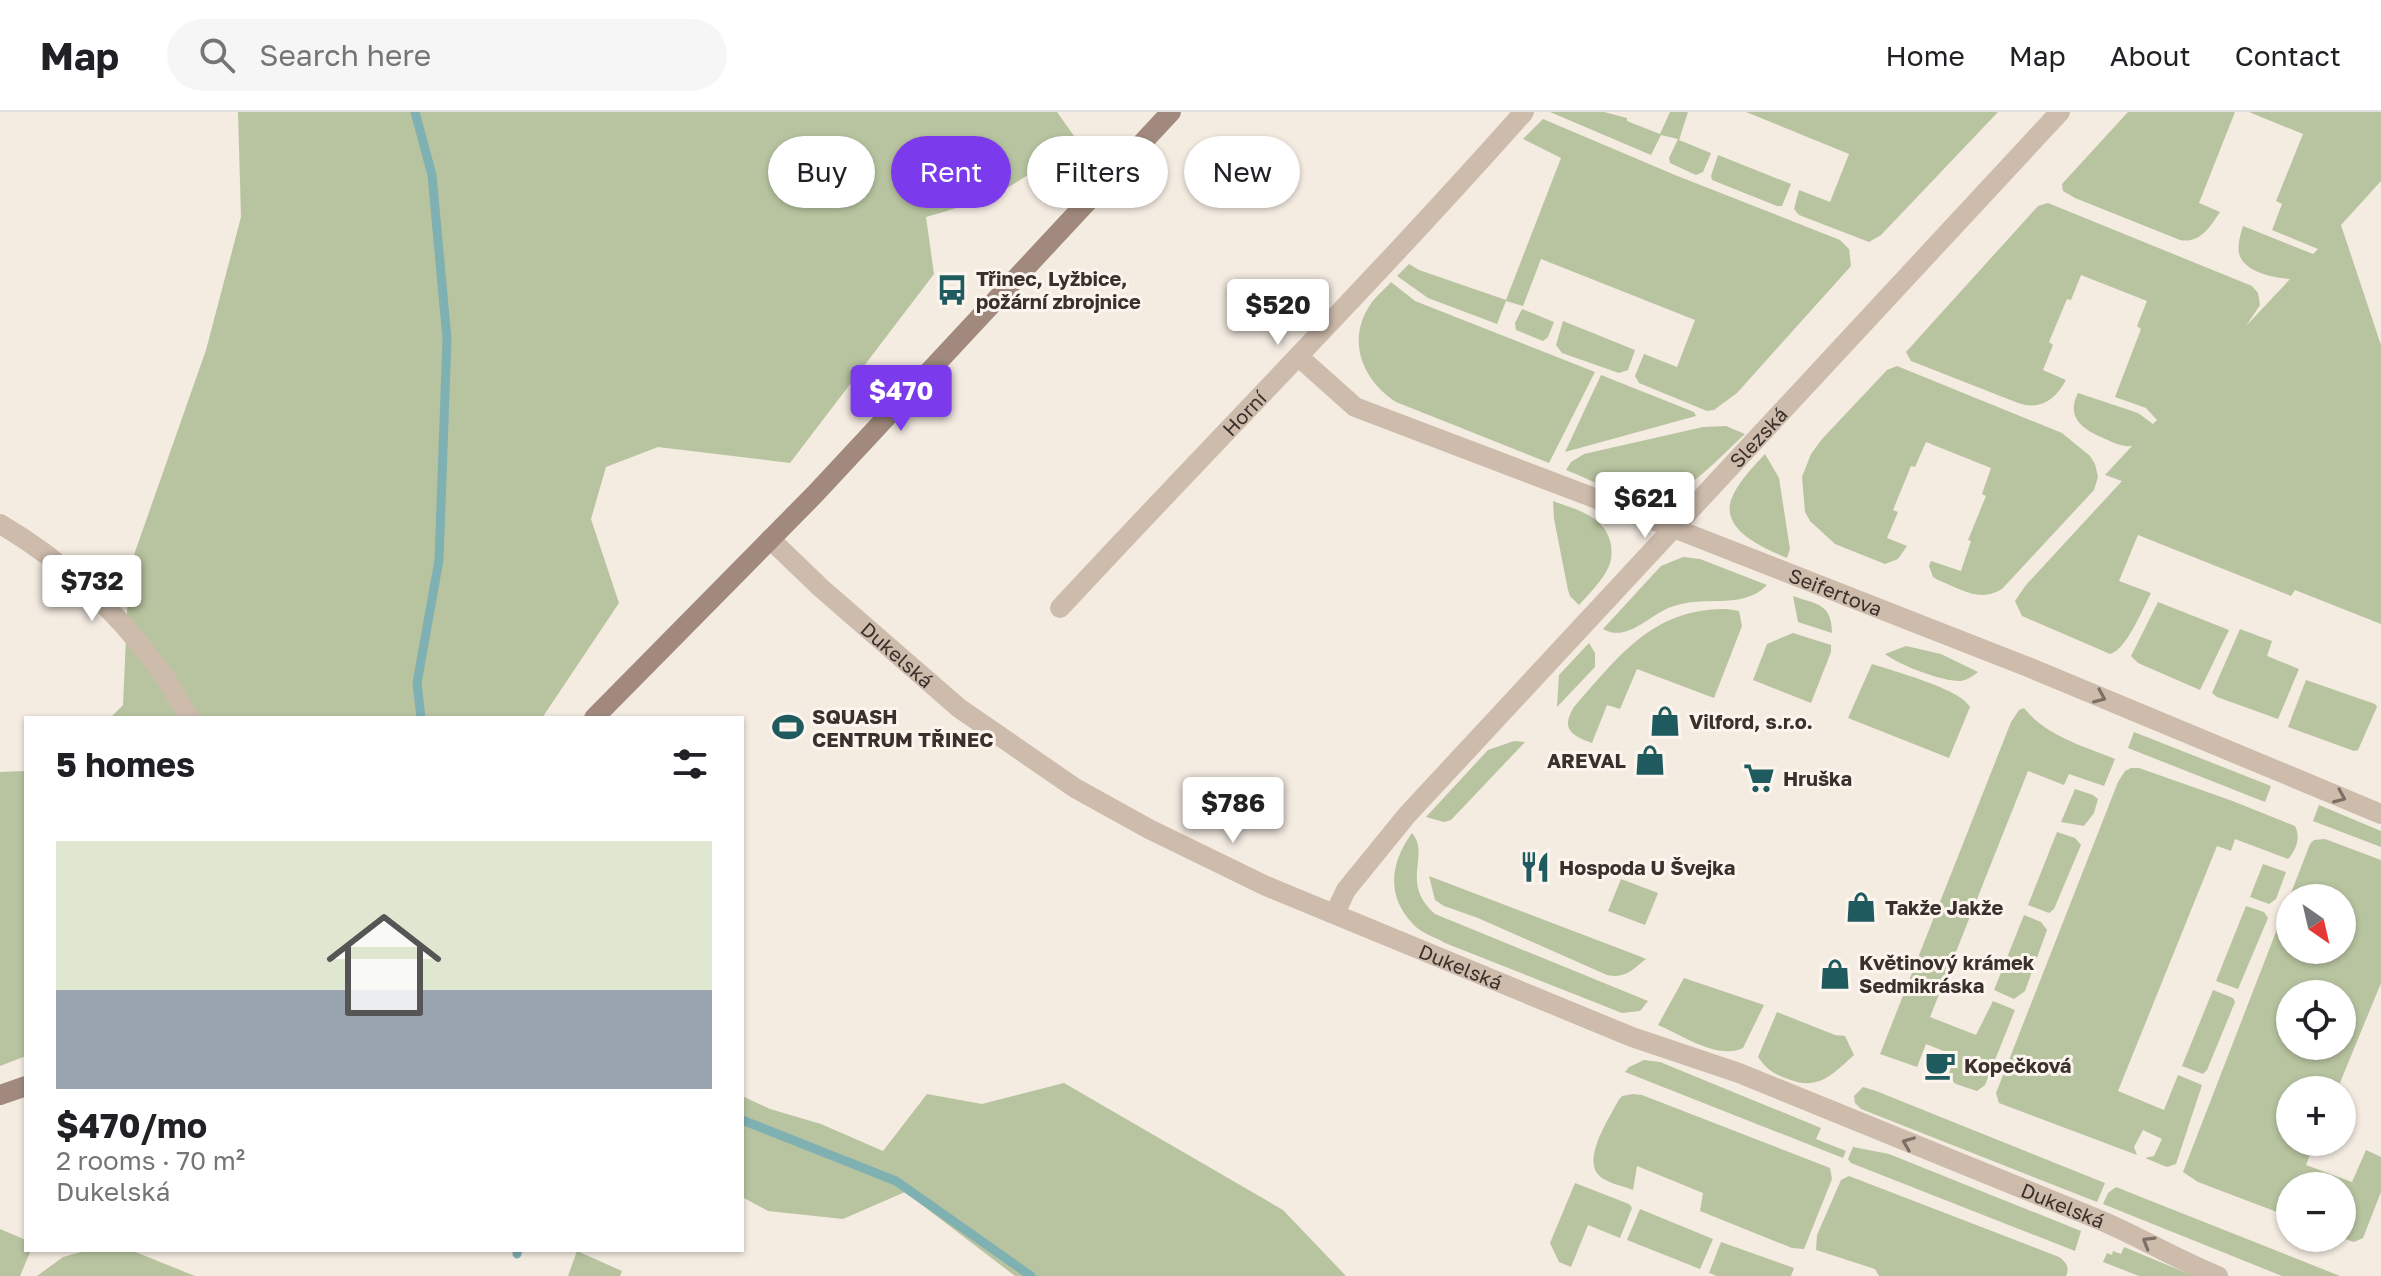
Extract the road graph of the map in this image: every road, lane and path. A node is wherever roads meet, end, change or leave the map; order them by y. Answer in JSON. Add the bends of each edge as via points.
{"nodes":[{"id":1,"x":1524,"y":112,"type":"edge"},
{"id":2,"x":2060,"y":112,"type":"edge"},
{"id":3,"x":1164,"y":115,"type":"edge"},
{"id":4,"x":1299,"y":357,"type":"junction"},
{"id":5,"x":0,"y":524,"type":"edge"},
{"id":6,"x":1676,"y":529,"type":"junction"},
{"id":7,"x":770,"y":539,"type":"junction"},
{"id":8,"x":1060,"y":608,"type":"dead end"},
{"id":9,"x":188,"y":716,"type":"edge"},
{"id":10,"x":596,"y":716,"type":"edge"},
{"id":11,"x":2381,"y":814,"type":"edge"},
{"id":12,"x":1335,"y":913,"type":"junction"},
{"id":13,"x":24,"y":1087,"type":"edge"},
{"id":14,"x":0,"y":1095,"type":"edge"},
{"id":15,"x":2218,"y":1276,"type":"edge"}],
"edges":[{"from":1,"to":4,"type":"street","name":"Horní"},
{"from":2,"to":6,"type":"street","name":"Slezská"},
{"from":3,"to":7,"type":"main road"},
{"from":4,"to":6,"type":"street","name":"Seifertova","via":[[1355,407]]},
{"from":4,"to":8,"type":"street","name":"Horní"},
{"from":5,"to":9,"type":"street","via":[[29,541],[104,603],[157,665]]},
{"from":6,"to":11,"type":"street","name":"Seifertova","one_way":true},
{"from":6,"to":12,"type":"street","name":"Slezská","via":[[1407,815],[1346,890]]},
{"from":7,"to":10,"type":"main road"},
{"from":7,"to":12,"type":"street","name":"Dukelská","via":[[959,708],[1075,788],[1266,886]]},
{"from":15,"to":12,"type":"street","name":"Dukelská","one_way":true,"via":[[2137,1235],[1739,1073],[1632,1037]]},
{"from":13,"to":14,"type":"main road"}]}
